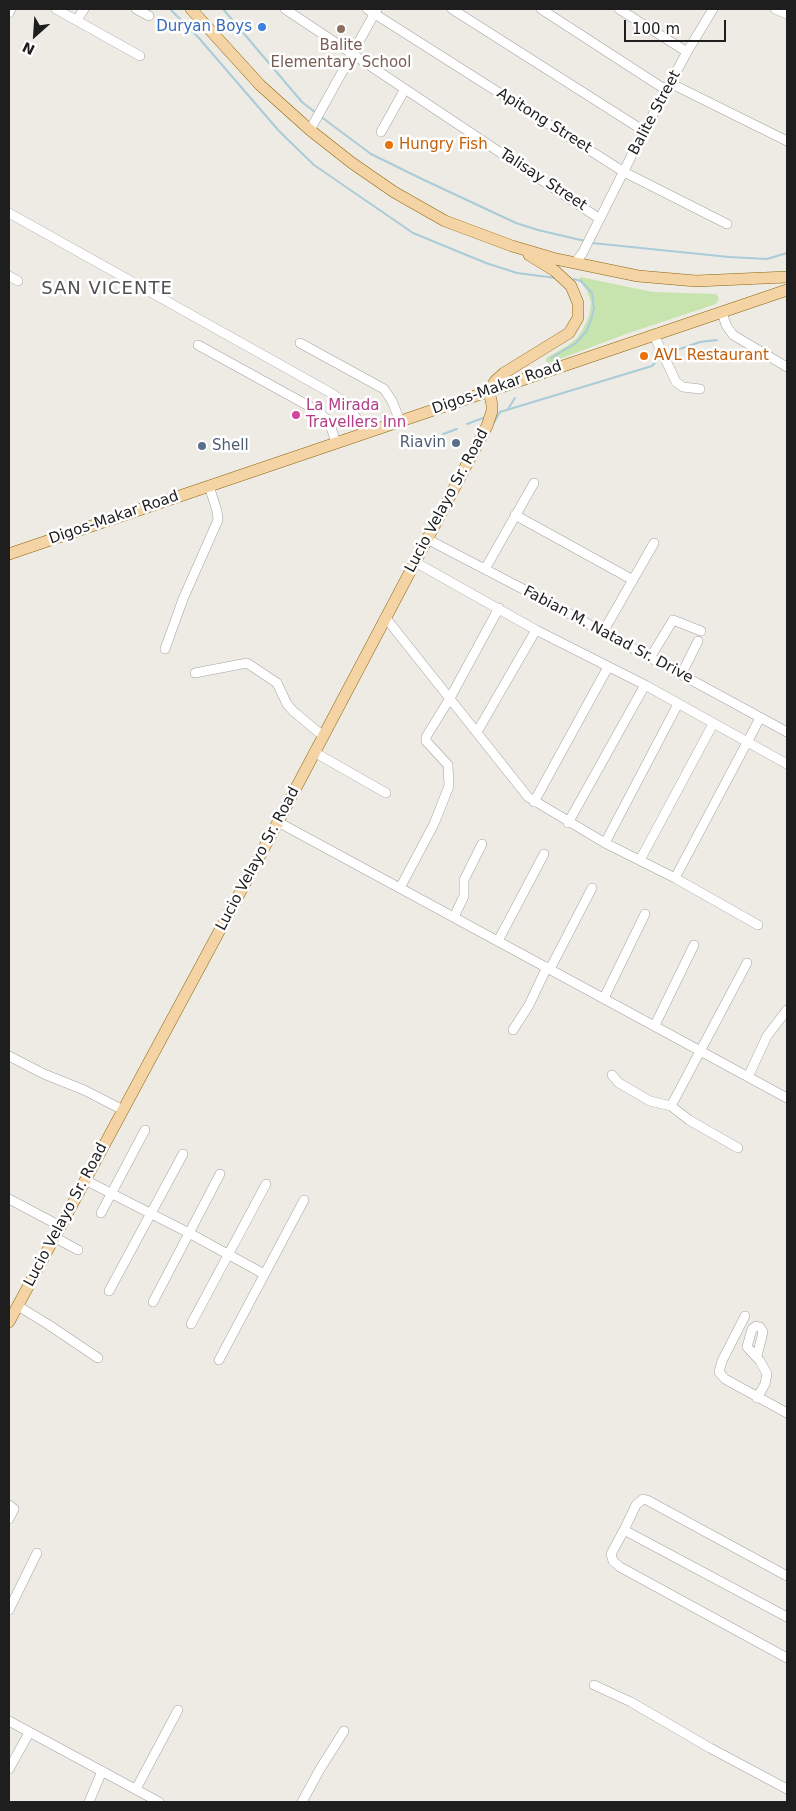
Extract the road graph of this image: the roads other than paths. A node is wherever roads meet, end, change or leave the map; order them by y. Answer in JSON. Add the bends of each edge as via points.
{"nodes":[{"id":1,"x":11,"y":9,"type":"edge"},
{"id":2,"x":56,"y":9,"type":"edge"},
{"id":3,"x":84,"y":9,"type":"edge"},
{"id":4,"x":136,"y":9,"type":"edge"},
{"id":5,"x":192,"y":9,"type":"edge"},
{"id":6,"x":285,"y":9,"type":"edge"},
{"id":7,"x":452,"y":9,"type":"edge"},
{"id":8,"x":541,"y":9,"type":"edge"},
{"id":9,"x":619,"y":9,"type":"edge"},
{"id":10,"x":775,"y":9,"type":"edge"},
{"id":11,"x":373,"y":10,"type":"edge"},
{"id":12,"x":708,"y":10,"type":"edge"},
{"id":13,"x":9,"y":13,"type":"edge"},
{"id":14,"x":787,"y":14,"type":"edge"},
{"id":15,"x":149,"y":16,"type":"dead end"},
{"id":16,"x":77,"y":20,"type":"junction"},
{"id":17,"x":687,"y":52,"type":"junction"},
{"id":18,"x":351,"y":54,"type":"junction"},
{"id":19,"x":140,"y":56,"type":"dead end"},
{"id":20,"x":668,"y":87,"type":"junction"},
{"id":21,"x":405,"y":89,"type":"junction"},
{"id":22,"x":310,"y":130,"type":"junction"},
{"id":23,"x":644,"y":131,"type":"junction"},
{"id":24,"x":381,"y":132,"type":"dead end"},
{"id":25,"x":787,"y":140,"type":"edge"},
{"id":26,"x":624,"y":172,"type":"junction"},
{"id":27,"x":9,"y":214,"type":"edge"},
{"id":28,"x":600,"y":219,"type":"junction"},
{"id":29,"x":726,"y":224,"type":"dead end"},
{"id":30,"x":512,"y":246,"type":"junction"},
{"id":31,"x":574,"y":262,"type":"junction"},
{"id":32,"x":9,"y":276,"type":"edge"},
{"id":33,"x":787,"y":277,"type":"edge"},
{"id":34,"x":18,"y":281,"type":"dead end"},
{"id":35,"x":787,"y":290,"type":"edge"},
{"id":36,"x":722,"y":312,"type":"junction"},
{"id":37,"x":654,"y":335,"type":"junction"},
{"id":38,"x":300,"y":343,"type":"dead end"},
{"id":39,"x":198,"y":345,"type":"dead end"},
{"id":40,"x":787,"y":367,"type":"edge"},
{"id":41,"x":700,"y":389,"type":"dead end"},
{"id":42,"x":488,"y":391,"type":"junction"},
{"id":43,"x":400,"y":421,"type":"junction"},
{"id":44,"x":366,"y":432,"type":"junction"},
{"id":45,"x":336,"y":442,"type":"junction"},
{"id":46,"x":534,"y":483,"type":"dead end"},
{"id":47,"x":210,"y":486,"type":"junction"},
{"id":48,"x":515,"y":514,"type":"junction"},
{"id":49,"x":427,"y":539,"type":"junction"},
{"id":50,"x":654,"y":542,"type":"dead end"},
{"id":51,"x":9,"y":554,"type":"edge"},
{"id":52,"x":415,"y":562,"type":"junction"},
{"id":53,"x":484,"y":569,"type":"junction"},
{"id":54,"x":633,"y":580,"type":"junction"},
{"id":55,"x":499,"y":608,"type":"junction"},
{"id":56,"x":385,"y":617,"type":"junction"},
{"id":57,"x":536,"y":630,"type":"junction"},
{"id":58,"x":701,"y":631,"type":"dead end"},
{"id":59,"x":603,"y":632,"type":"junction"},
{"id":60,"x":698,"y":641,"type":"dead end"},
{"id":61,"x":165,"y":649,"type":"dead end"},
{"id":62,"x":650,"y":658,"type":"junction"},
{"id":63,"x":608,"y":666,"type":"junction"},
{"id":64,"x":195,"y":673,"type":"dead end"},
{"id":65,"x":681,"y":675,"type":"junction"},
{"id":66,"x":645,"y":684,"type":"junction"},
{"id":67,"x":450,"y":698,"type":"junction"},
{"id":68,"x":678,"y":704,"type":"junction"},
{"id":69,"x":760,"y":718,"type":"junction"},
{"id":70,"x":713,"y":724,"type":"junction"},
{"id":71,"x":477,"y":732,"type":"junction"},
{"id":72,"x":787,"y":732,"type":"edge"},
{"id":73,"x":323,"y":736,"type":"junction"},
{"id":74,"x":748,"y":741,"type":"junction"},
{"id":75,"x":314,"y":752,"type":"junction"},
{"id":76,"x":787,"y":764,"type":"edge"},
{"id":77,"x":386,"y":793,"type":"dead end"},
{"id":78,"x":534,"y":802,"type":"junction"},
{"id":79,"x":278,"y":822,"type":"junction"},
{"id":80,"x":568,"y":823,"type":"junction"},
{"id":81,"x":604,"y":843,"type":"junction"},
{"id":82,"x":482,"y":844,"type":"dead end"},
{"id":83,"x":544,"y":854,"type":"dead end"},
{"id":84,"x":640,"y":860,"type":"junction"},
{"id":85,"x":675,"y":878,"type":"junction"},
{"id":86,"x":400,"y":888,"type":"junction"},
{"id":87,"x":592,"y":888,"type":"dead end"},
{"id":88,"x":645,"y":914,"type":"dead end"},
{"id":89,"x":454,"y":917,"type":"junction"},
{"id":90,"x":758,"y":925,"type":"dead end"},
{"id":91,"x":498,"y":941,"type":"junction"},
{"id":92,"x":694,"y":945,"type":"dead end"},
{"id":93,"x":746,"y":963,"type":"dead end"},
{"id":94,"x":549,"y":968,"type":"junction"},
{"id":95,"x":604,"y":998,"type":"junction"},
{"id":96,"x":787,"y":1010,"type":"edge"},
{"id":97,"x":655,"y":1025,"type":"junction"},
{"id":98,"x":513,"y":1030,"type":"dead end"},
{"id":99,"x":701,"y":1050,"type":"junction"},
{"id":100,"x":9,"y":1056,"type":"edge"},
{"id":101,"x":612,"y":1075,"type":"dead end"},
{"id":102,"x":748,"y":1077,"type":"junction"},
{"id":103,"x":787,"y":1098,"type":"edge"},
{"id":104,"x":671,"y":1106,"type":"junction"},
{"id":105,"x":123,"y":1110,"type":"junction"},
{"id":106,"x":145,"y":1130,"type":"dead end"},
{"id":107,"x":738,"y":1148,"type":"dead end"},
{"id":108,"x":183,"y":1154,"type":"dead end"},
{"id":109,"x":220,"y":1174,"type":"dead end"},
{"id":110,"x":85,"y":1180,"type":"junction"},
{"id":111,"x":266,"y":1184,"type":"dead end"},
{"id":112,"x":112,"y":1192,"type":"junction"},
{"id":113,"x":9,"y":1199,"type":"edge"},
{"id":114,"x":304,"y":1200,"type":"dead end"},
{"id":115,"x":150,"y":1213,"type":"junction"},
{"id":116,"x":101,"y":1214,"type":"dead end"},
{"id":117,"x":60,"y":1226,"type":"junction"},
{"id":118,"x":189,"y":1233,"type":"junction"},
{"id":119,"x":54,"y":1237,"type":"junction"},
{"id":120,"x":78,"y":1250,"type":"dead end"},
{"id":121,"x":227,"y":1254,"type":"junction"},
{"id":122,"x":264,"y":1274,"type":"junction"},
{"id":123,"x":109,"y":1291,"type":"dead end"},
{"id":124,"x":153,"y":1302,"type":"dead end"},
{"id":125,"x":18,"y":1306,"type":"junction"},
{"id":126,"x":745,"y":1316,"type":"dead end"},
{"id":127,"x":9,"y":1322,"type":"edge"},
{"id":128,"x":191,"y":1324,"type":"dead end"},
{"id":129,"x":757,"y":1356,"type":"dead end"},
{"id":130,"x":98,"y":1358,"type":"dead end"},
{"id":131,"x":219,"y":1360,"type":"dead end"},
{"id":132,"x":757,"y":1398,"type":"junction"},
{"id":133,"x":787,"y":1414,"type":"edge"},
{"id":134,"x":9,"y":1505,"type":"edge"},
{"id":135,"x":9,"y":1519,"type":"edge"},
{"id":136,"x":624,"y":1530,"type":"junction"},
{"id":137,"x":37,"y":1553,"type":"dead end"},
{"id":138,"x":787,"y":1576,"type":"edge"},
{"id":139,"x":9,"y":1610,"type":"edge"},
{"id":140,"x":787,"y":1617,"type":"edge"},
{"id":141,"x":787,"y":1658,"type":"edge"},
{"id":142,"x":594,"y":1685,"type":"dead end"},
{"id":143,"x":178,"y":1710,"type":"dead end"},
{"id":144,"x":9,"y":1721,"type":"edge"},
{"id":145,"x":344,"y":1731,"type":"dead end"},
{"id":146,"x":29,"y":1733,"type":"junction"},
{"id":147,"x":9,"y":1769,"type":"edge"},
{"id":148,"x":102,"y":1771,"type":"junction"},
{"id":149,"x":787,"y":1789,"type":"edge"},
{"id":150,"x":136,"y":1790,"type":"junction"},
{"id":151,"x":89,"y":1802,"type":"edge"},
{"id":152,"x":159,"y":1802,"type":"edge"},
{"id":153,"x":302,"y":1802,"type":"edge"}],
"edges":[{"from":1,"to":13,"type":"street"},
{"from":2,"to":16,"type":"street"},
{"from":3,"to":16,"type":"street"},
{"from":4,"to":15,"type":"street"},
{"from":5,"to":22,"type":"main road","via":[[260,85]]},
{"from":6,"to":18,"type":"street","name":"Talisay Street"},
{"from":7,"to":23,"type":"street"},
{"from":8,"to":20,"type":"street"},
{"from":9,"to":17,"type":"street"},
{"from":10,"to":14,"type":"street"},
{"from":11,"to":18,"type":"street"},
{"from":11,"to":26,"type":"street","name":"Apitong Street"},
{"from":12,"to":17,"type":"street","name":"Balite Street"},
{"from":16,"to":19,"type":"street"},
{"from":17,"to":20,"type":"street","name":"Balite Street"},
{"from":18,"to":21,"type":"street","name":"Talisay Street"},
{"from":18,"to":22,"type":"street"},
{"from":20,"to":23,"type":"street","name":"Balite Street"},
{"from":20,"to":25,"type":"street"},
{"from":21,"to":24,"type":"street"},
{"from":21,"to":28,"type":"street","name":"Talisay Street"},
{"from":22,"to":30,"type":"main road","via":[[352,163],[420,207],[453,224]]},
{"from":23,"to":26,"type":"street","name":"Balite Street"},
{"from":26,"to":28,"type":"street","name":"Balite Street"},
{"from":26,"to":29,"type":"street","name":"Apitong Street"},
{"from":27,"to":44,"type":"street","via":[[331,393],[347,404]]},
{"from":28,"to":31,"type":"street","name":"Balite Street","via":[[580,257]]},
{"from":30,"to":31,"type":"main road"},
{"from":30,"to":42,"type":"main road","via":[[563,277],[576,295],[578,318],[569,332],[504,373]]},
{"from":31,"to":33,"type":"main road","via":[[672,280]]},
{"from":32,"to":34,"type":"street"},
{"from":35,"to":36,"type":"main road","name":"Digos-Makar Road"},
{"from":36,"to":37,"type":"main road","name":"Digos-Makar Road"},
{"from":36,"to":40,"type":"street","via":[[733,335]]},
{"from":37,"to":41,"type":"street","via":[[676,382],[683,387]]},
{"from":37,"to":42,"type":"main road","name":"Digos-Makar Road"},
{"from":38,"to":43,"type":"street","via":[[384,389]]},
{"from":39,"to":45,"type":"street","via":[[316,410],[329,421]]},
{"from":42,"to":43,"type":"main road","name":"Digos-Makar Road"},
{"from":42,"to":49,"type":"main road","name":"Lucio Velayo Sr. Road","via":[[492,405],[490,418]]},
{"from":43,"to":44,"type":"main road","name":"Digos-Makar Road"},
{"from":44,"to":45,"type":"main road","name":"Digos-Makar Road"},
{"from":45,"to":47,"type":"main road","name":"Digos-Makar Road"},
{"from":46,"to":48,"type":"street"},
{"from":47,"to":51,"type":"main road","name":"Digos-Makar Road"},
{"from":47,"to":61,"type":"street","via":[[218,520]]},
{"from":48,"to":53,"type":"street"},
{"from":48,"to":54,"type":"street"},
{"from":49,"to":52,"type":"main road","name":"Lucio Velayo Sr. Road"},
{"from":49,"to":53,"type":"street","name":"Fabian M. Natad Sr. Drive"},
{"from":50,"to":54,"type":"street"},
{"from":52,"to":55,"type":"street"},
{"from":52,"to":56,"type":"main road","name":"Lucio Velayo Sr. Road"},
{"from":53,"to":59,"type":"street","name":"Fabian M. Natad Sr. Drive"},
{"from":54,"to":59,"type":"street"},
{"from":55,"to":57,"type":"street"},
{"from":55,"to":67,"type":"street"},
{"from":56,"to":67,"type":"street"},
{"from":56,"to":73,"type":"main road","name":"Lucio Velayo Sr. Road"},
{"from":57,"to":63,"type":"street"},
{"from":57,"to":71,"type":"street"},
{"from":58,"to":62,"type":"street","via":[[673,620]]},
{"from":59,"to":62,"type":"street","name":"Fabian M. Natad Sr. Drive"},
{"from":60,"to":65,"type":"street"},
{"from":62,"to":65,"type":"street","name":"Fabian M. Natad Sr. Drive"},
{"from":63,"to":66,"type":"street"},
{"from":63,"to":78,"type":"street"},
{"from":64,"to":73,"type":"street","via":[[247,663],[276,683],[293,711]]},
{"from":65,"to":69,"type":"street","name":"Fabian M. Natad Sr. Drive"},
{"from":66,"to":68,"type":"street"},
{"from":66,"to":80,"type":"street"},
{"from":67,"to":71,"type":"street"},
{"from":67,"to":86,"type":"street","via":[[425,739],[448,765],[447,794]]},
{"from":68,"to":70,"type":"street"},
{"from":68,"to":81,"type":"street"},
{"from":69,"to":72,"type":"street","name":"Fabian M. Natad Sr. Drive"},
{"from":69,"to":74,"type":"street"},
{"from":70,"to":74,"type":"street"},
{"from":70,"to":84,"type":"street"},
{"from":71,"to":78,"type":"street"},
{"from":73,"to":75,"type":"main road","name":"Lucio Velayo Sr. Road"},
{"from":74,"to":76,"type":"street"},
{"from":74,"to":85,"type":"street"},
{"from":75,"to":77,"type":"street"},
{"from":75,"to":79,"type":"main road","name":"Lucio Velayo Sr. Road"},
{"from":78,"to":80,"type":"street"},
{"from":79,"to":86,"type":"street"},
{"from":79,"to":105,"type":"main road","name":"Lucio Velayo Sr. Road"},
{"from":80,"to":81,"type":"street"},
{"from":81,"to":84,"type":"street"},
{"from":82,"to":89,"type":"street","via":[[464,880],[464,896]]},
{"from":83,"to":91,"type":"street"},
{"from":84,"to":85,"type":"street"},
{"from":85,"to":90,"type":"street"},
{"from":86,"to":89,"type":"street"},
{"from":87,"to":94,"type":"street"},
{"from":88,"to":95,"type":"street"},
{"from":89,"to":91,"type":"street"},
{"from":91,"to":94,"type":"street"},
{"from":92,"to":97,"type":"street"},
{"from":93,"to":99,"type":"street"},
{"from":94,"to":95,"type":"street"},
{"from":94,"to":98,"type":"street"},
{"from":95,"to":97,"type":"street"},
{"from":96,"to":102,"type":"street","via":[[767,1036]]},
{"from":97,"to":99,"type":"street"},
{"from":99,"to":102,"type":"street"},
{"from":99,"to":104,"type":"street"},
{"from":100,"to":105,"type":"street"},
{"from":101,"to":104,"type":"street","via":[[619,1083],[650,1101]]},
{"from":102,"to":103,"type":"street"},
{"from":104,"to":107,"type":"street"},
{"from":105,"to":110,"type":"main road","name":"Lucio Velayo Sr. Road"},
{"from":106,"to":112,"type":"street"},
{"from":108,"to":115,"type":"street"},
{"from":109,"to":118,"type":"street"},
{"from":110,"to":112,"type":"street"},
{"from":110,"to":117,"type":"main road","name":"Lucio Velayo Sr. Road"},
{"from":111,"to":121,"type":"street"},
{"from":112,"to":115,"type":"street"},
{"from":112,"to":116,"type":"street"},
{"from":113,"to":117,"type":"street"},
{"from":114,"to":122,"type":"street"},
{"from":115,"to":118,"type":"street"},
{"from":115,"to":123,"type":"street"},
{"from":117,"to":119,"type":"main road","name":"Lucio Velayo Sr. Road"},
{"from":118,"to":121,"type":"street"},
{"from":118,"to":124,"type":"street"},
{"from":119,"to":120,"type":"street"},
{"from":119,"to":125,"type":"main road","name":"Lucio Velayo Sr. Road"},
{"from":121,"to":122,"type":"street"},
{"from":121,"to":128,"type":"street"},
{"from":122,"to":131,"type":"street"},
{"from":125,"to":127,"type":"main road","name":"Lucio Velayo Sr. Road"},
{"from":125,"to":130,"type":"street"},
{"from":126,"to":132,"type":"street","via":[[719,1372],[724,1379]]},
{"from":129,"to":132,"type":"street","via":[[767,1374]]},
{"from":132,"to":133,"type":"street"},
{"from":134,"to":135,"type":"street","via":[[14,1508]]},
{"from":136,"to":138,"type":"street","via":[[636,1505],[643,1499],[647,1500]]},
{"from":136,"to":140,"type":"street"},
{"from":136,"to":141,"type":"street","via":[[611,1554],[612,1561]]},
{"from":137,"to":139,"type":"street"},
{"from":142,"to":149,"type":"street","via":[[631,1702]]},
{"from":143,"to":150,"type":"street"},
{"from":144,"to":146,"type":"street"},
{"from":145,"to":153,"type":"street"},
{"from":146,"to":147,"type":"street"},
{"from":146,"to":148,"type":"street"},
{"from":148,"to":150,"type":"street"},
{"from":148,"to":151,"type":"street"},
{"from":150,"to":152,"type":"street"}]}
